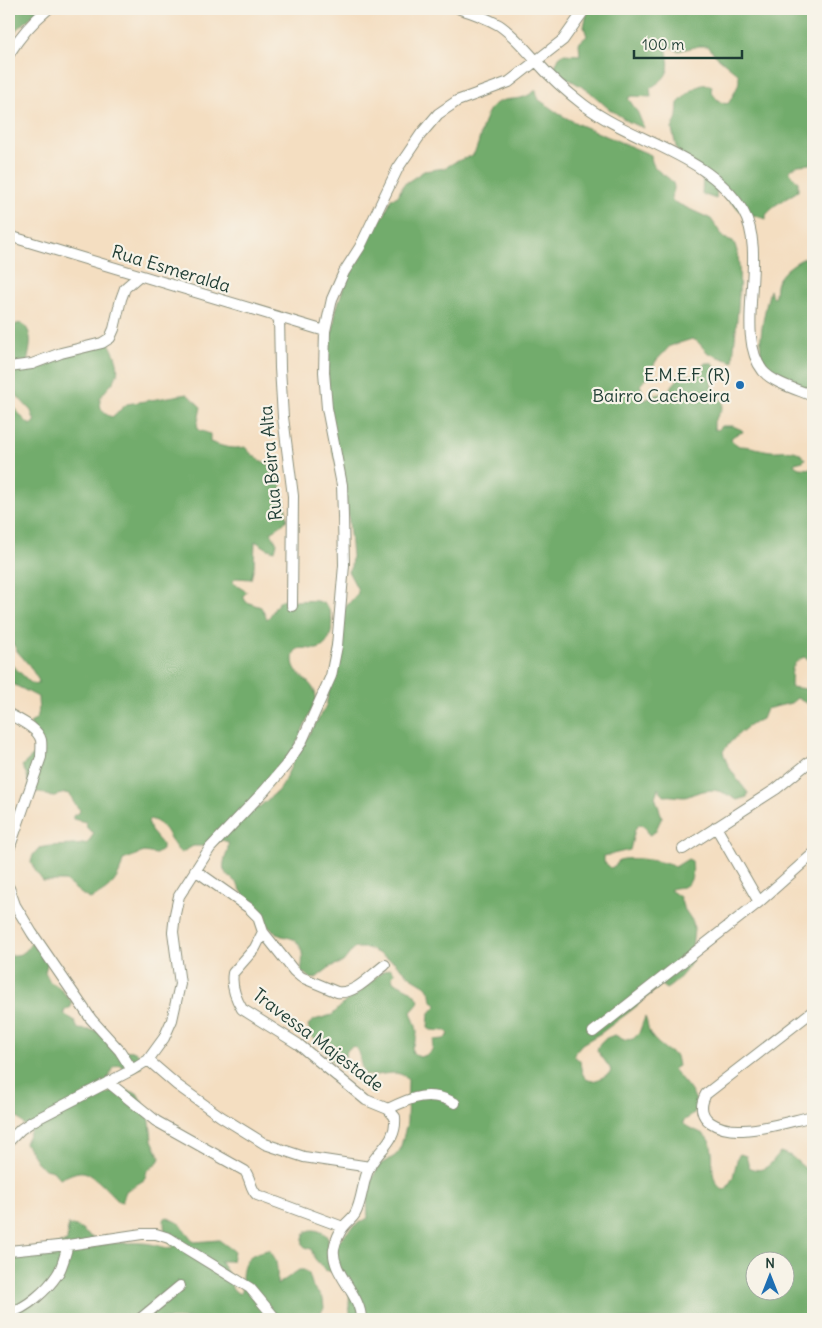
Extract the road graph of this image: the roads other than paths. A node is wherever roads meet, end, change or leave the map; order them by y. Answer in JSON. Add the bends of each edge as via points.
{"nodes":[{"id":1,"x":48,"y":9,"type":"edge"},
{"id":2,"x":460,"y":9,"type":"edge"},
{"id":3,"x":585,"y":9,"type":"edge"},
{"id":4,"x":9,"y":54,"type":"edge"},
{"id":5,"x":536,"y":61,"type":"junction"},
{"id":6,"x":9,"y":236,"type":"edge"},
{"id":7,"x":139,"y":276,"type":"junction"},
{"id":8,"x":279,"y":318,"type":"junction"},
{"id":9,"x":325,"y":331,"type":"junction"},
{"id":10,"x":9,"y":367,"type":"edge"},
{"id":11,"x":813,"y":396,"type":"edge"},
{"id":12,"x":292,"y":606,"type":"dead end"},
{"id":13,"x":9,"y":714,"type":"edge"},
{"id":14,"x":813,"y":759,"type":"edge"},
{"id":15,"x":716,"y":826,"type":"junction"},
{"id":16,"x":9,"y":849,"type":"edge"},
{"id":17,"x":683,"y":849,"type":"dead end"},
{"id":18,"x":813,"y":854,"type":"edge"},
{"id":19,"x":194,"y":870,"type":"junction"},
{"id":20,"x":9,"y":888,"type":"edge"},
{"id":21,"x":760,"y":902,"type":"junction"},
{"id":22,"x":263,"y":932,"type":"junction"},
{"id":23,"x":385,"y":965,"type":"dead end"},
{"id":24,"x":813,"y":1011,"type":"edge"},
{"id":25,"x":593,"y":1032,"type":"dead end"},
{"id":26,"x":148,"y":1060,"type":"junction"},
{"id":27,"x":132,"y":1070,"type":"junction"},
{"id":28,"x":108,"y":1082,"type":"junction"},
{"id":29,"x":455,"y":1103,"type":"dead end"},
{"id":30,"x":388,"y":1110,"type":"junction"},
{"id":31,"x":813,"y":1116,"type":"edge"},
{"id":32,"x":9,"y":1141,"type":"edge"},
{"id":33,"x":370,"y":1167,"type":"junction"},
{"id":34,"x":343,"y":1226,"type":"junction"},
{"id":35,"x":68,"y":1245,"type":"junction"},
{"id":36,"x":9,"y":1251,"type":"edge"},
{"id":37,"x":180,"y":1286,"type":"dead end"},
{"id":38,"x":9,"y":1313,"type":"edge"},
{"id":39,"x":140,"y":1319,"type":"edge"},
{"id":40,"x":276,"y":1319,"type":"edge"},
{"id":41,"x":362,"y":1319,"type":"edge"}],
"edges":[{"from":1,"to":4,"type":"street","via":[[30,24]]},
{"from":2,"to":5,"type":"street","via":[[481,15],[500,26]]},
{"from":3,"to":5,"type":"street","via":[[563,40]]},
{"from":5,"to":9,"type":"street","via":[[509,82],[457,102],[438,114],[421,134],[398,168],[360,247],[344,272],[332,299]]},
{"from":5,"to":11,"type":"street","via":[[560,87],[586,107],[694,165],[731,193],[750,231],[754,353],[763,371],[779,382]]},
{"from":6,"to":7,"type":"street","name":"Rua Esmeralda"},
{"from":7,"to":8,"type":"street","name":"Rua Esmeralda"},
{"from":7,"to":10,"type":"street","via":[[125,288],[110,338],[32,364]]},
{"from":8,"to":9,"type":"street","name":"Rua Esmeralda"},
{"from":8,"to":12,"type":"street","name":"Rua Beira Alta","via":[[283,417],[293,496]]},
{"from":9,"to":19,"type":"street","via":[[326,399],[342,485],[343,516],[344,565],[333,669],[301,743],[286,765]]},
{"from":13,"to":16,"type":"street","via":[[41,738],[40,757]]},
{"from":14,"to":15,"type":"street","via":[[776,789]]},
{"from":15,"to":17,"type":"street"},
{"from":15,"to":21,"type":"street"},
{"from":18,"to":21,"type":"street"},
{"from":19,"to":22,"type":"street","via":[[249,908],[258,917]]},
{"from":19,"to":26,"type":"street","via":[[179,896],[175,914],[173,932],[180,984],[177,1004],[164,1038]]},
{"from":20,"to":27,"type":"street","via":[[32,933],[91,1019],[120,1051]]},
{"from":21,"to":25,"type":"street"},
{"from":22,"to":23,"type":"street","via":[[301,977],[337,992],[354,989]]},
{"from":22,"to":30,"type":"street","name":"Travessa Majestade","via":[[255,948],[232,973],[233,986],[242,1009],[298,1044],[366,1100]]},
{"from":24,"to":31,"type":"street","via":[[706,1094],[701,1104],[707,1120],[722,1127],[742,1130]]},
{"from":26,"to":27,"type":"street"},
{"from":26,"to":33,"type":"street","via":[[220,1116],[265,1144],[304,1157]]},
{"from":27,"to":28,"type":"street"},
{"from":28,"to":32,"type":"street","via":[[33,1121]]},
{"from":28,"to":34,"type":"street","via":[[156,1121],[245,1171],[252,1191],[257,1195]]},
{"from":29,"to":30,"type":"street","name":"Travessa Majestade","via":[[426,1095]]},
{"from":30,"to":33,"type":"street","via":[[395,1116],[396,1124],[387,1145]]},
{"from":33,"to":34,"type":"street","via":[[355,1214]]},
{"from":34,"to":41,"type":"street","via":[[334,1247],[335,1262],[358,1301]]},
{"from":35,"to":36,"type":"street"},
{"from":35,"to":38,"type":"street","via":[[58,1274],[41,1293]]},
{"from":35,"to":40,"type":"street","via":[[142,1234],[169,1238],[250,1288]]},
{"from":37,"to":39,"type":"street"}]}
